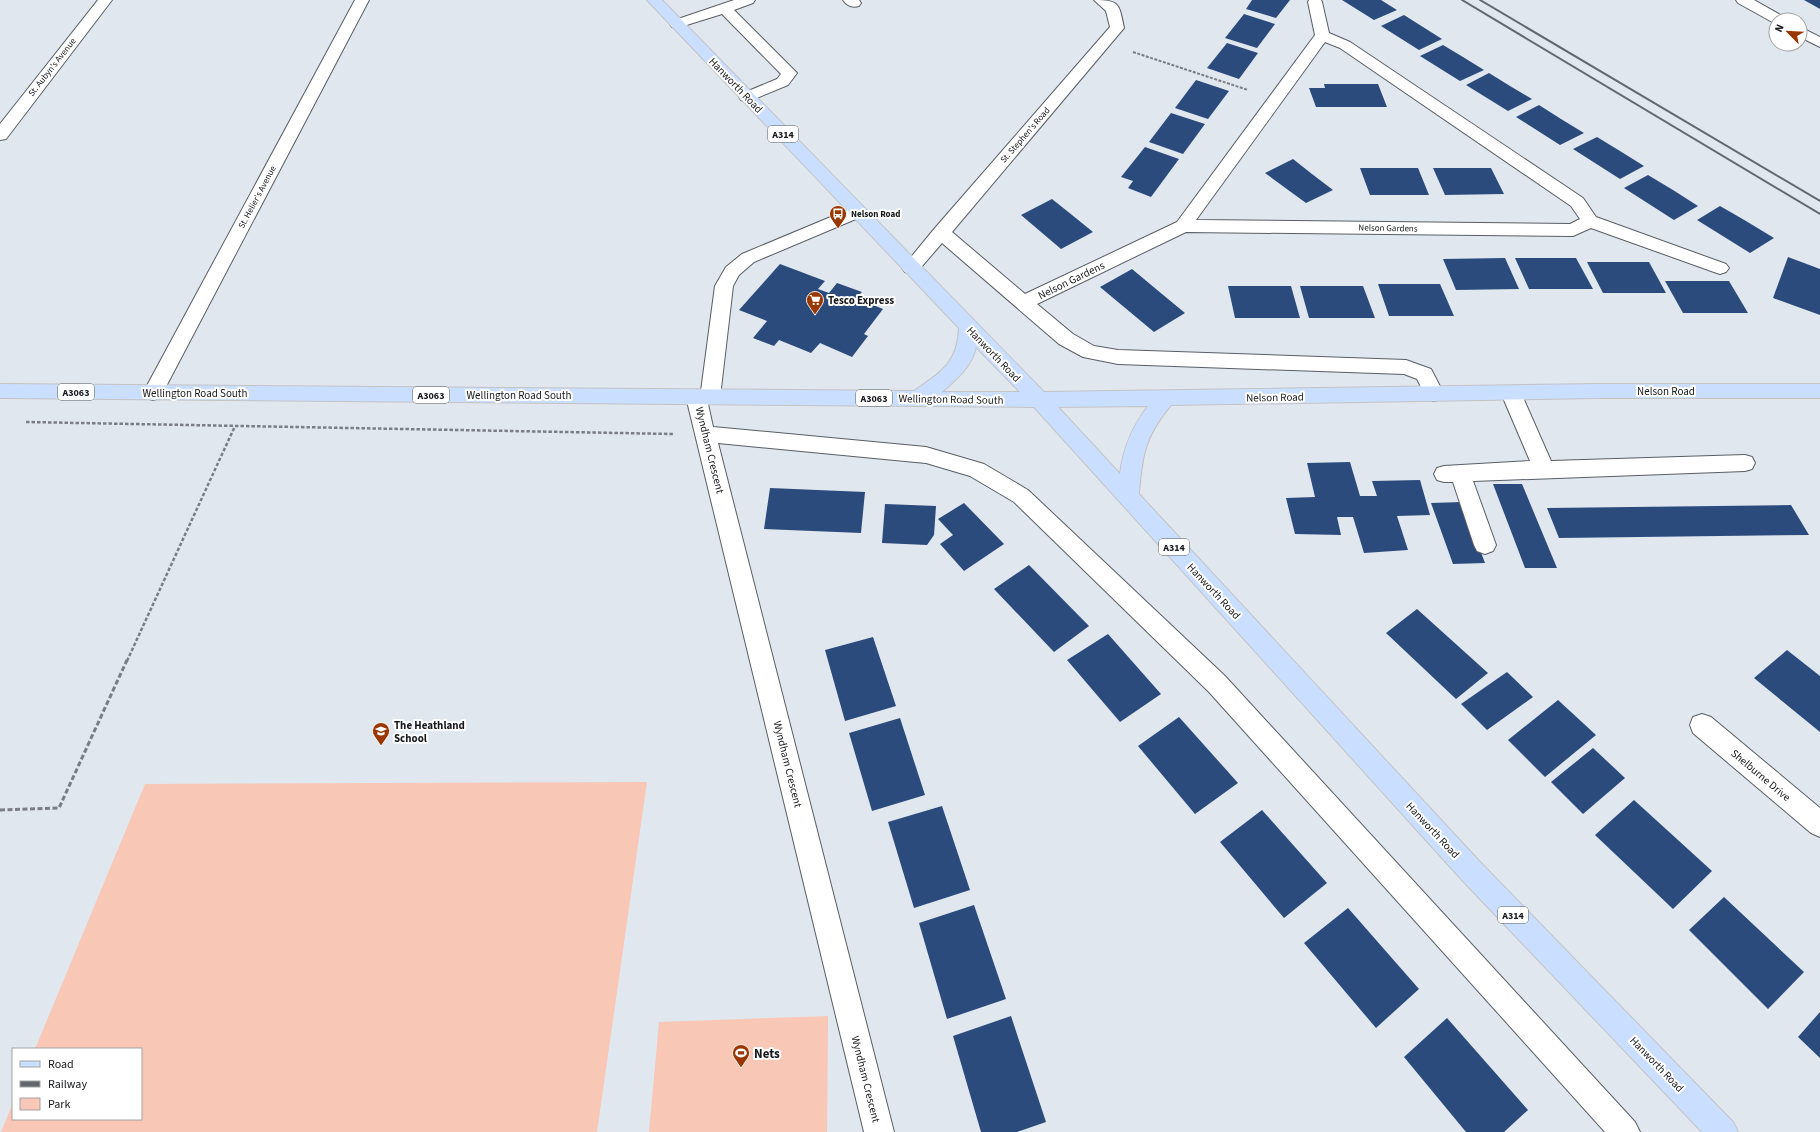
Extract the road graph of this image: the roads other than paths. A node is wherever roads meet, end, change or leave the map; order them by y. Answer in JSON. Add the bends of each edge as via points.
{"nodes":[{"id":1,"x":105,"y":0,"type":"edge"},
{"id":2,"x":362,"y":0,"type":"edge"},
{"id":3,"x":654,"y":0,"type":"edge"},
{"id":4,"x":748,"y":0,"type":"edge"},
{"id":5,"x":1101,"y":0,"type":"edge"},
{"id":6,"x":1743,"y":0,"type":"edge"},
{"id":7,"x":1315,"y":2,"type":"dead end"},
{"id":8,"x":724,"y":8,"type":"junction"},
{"id":9,"x":1768,"y":14,"type":"edge"},
{"id":10,"x":677,"y":24,"type":"junction"},
{"id":11,"x":1322,"y":35,"type":"junction"},
{"id":12,"x":1808,"y":36,"type":"edge"},
{"id":13,"x":1820,"y":43,"type":"edge"},
{"id":14,"x":747,"y":97,"type":"junction"},
{"id":15,"x":0,"y":135,"type":"edge"},
{"id":16,"x":857,"y":212,"type":"junction"},
{"id":17,"x":1590,"y":221,"type":"junction"},
{"id":18,"x":1183,"y":226,"type":"junction"},
{"id":19,"x":941,"y":232,"type":"junction"},
{"id":20,"x":911,"y":268,"type":"junction"},
{"id":21,"x":1720,"y":268,"type":"dead end"},
{"id":22,"x":1024,"y":302,"type":"junction"},
{"id":23,"x":968,"y":327,"type":"junction"},
{"id":24,"x":0,"y":391,"type":"edge"},
{"id":25,"x":1820,"y":391,"type":"edge"},
{"id":26,"x":153,"y":393,"type":"junction"},
{"id":27,"x":1511,"y":393,"type":"junction"},
{"id":28,"x":1434,"y":394,"type":"junction"},
{"id":29,"x":703,"y":397,"type":"junction"},
{"id":30,"x":1166,"y":398,"type":"junction"},
{"id":31,"x":918,"y":399,"type":"junction"},
{"id":32,"x":1039,"y":400,"type":"junction"},
{"id":33,"x":706,"y":434,"type":"junction"},
{"id":34,"x":1745,"y":463,"type":"dead end"},
{"id":35,"x":1544,"y":469,"type":"junction"},
{"id":36,"x":1128,"y":497,"type":"junction"},
{"id":37,"x":1485,"y":545,"type":"dead end"},
{"id":38,"x":1702,"y":725,"type":"dead end"},
{"id":39,"x":1820,"y":824,"type":"edge"},
{"id":40,"x":879,"y":1132,"type":"edge"},
{"id":41,"x":1624,"y":1132,"type":"edge"},
{"id":42,"x":1723,"y":1132,"type":"edge"}],
"edges":[{"from":1,"to":15,"type":"street","name":"St. Aubyn's Avenue"},
{"from":2,"to":26,"type":"street","name":"St. Helier's Avenue"},
{"from":3,"to":10,"type":"main road","name":"Hanworth Road","number":"A314"},
{"from":4,"to":8,"type":"street"},
{"from":5,"to":19,"type":"street","name":"St. Stephen's Road","via":[[1113,9],[1117,28]]},
{"from":6,"to":9,"type":"street"},
{"from":7,"to":11,"type":"street"},
{"from":8,"to":10,"type":"street"},
{"from":8,"to":14,"type":"street","via":[[789,73],[784,82]]},
{"from":10,"to":14,"type":"main road","name":"Hanworth Road","number":"A314"},
{"from":11,"to":17,"type":"street","via":[[1345,45],[1578,202]]},
{"from":11,"to":18,"type":"street","name":"Nelson Gardens"},
{"from":12,"to":13,"type":"street"},
{"from":14,"to":16,"type":"main road","name":"Hanworth Road","number":"A314"},
{"from":16,"to":20,"type":"main road","name":"Hanworth Road","number":"A314"},
{"from":16,"to":29,"type":"street","via":[[748,258],[732,271],[724,286]]},
{"from":17,"to":18,"type":"street","name":"Nelson Gardens","via":[[1573,230]]},
{"from":17,"to":21,"type":"street"},
{"from":18,"to":22,"type":"street","name":"Nelson Gardens"},
{"from":19,"to":20,"type":"street","name":"St. Stephen's Road"},
{"from":19,"to":22,"type":"street"},
{"from":20,"to":23,"type":"main road","name":"Hanworth Road","number":"A314"},
{"from":22,"to":28,"type":"street","via":[[1066,339],[1090,352],[1118,357],[1406,367],[1424,374]]},
{"from":23,"to":31,"type":"main road","via":[[968,344],[960,362],[948,376]]},
{"from":23,"to":32,"type":"main road","name":"Hanworth Road","number":"A314"},
{"from":24,"to":26,"type":"main road","name":"Wellington Road South","number":"A3063"},
{"from":25,"to":27,"type":"main road","name":"Nelson Road"},
{"from":26,"to":29,"type":"main road","name":"Wellington Road South","number":"A3063"},
{"from":27,"to":28,"type":"main road","name":"Nelson Road"},
{"from":27,"to":35,"type":"street"},
{"from":28,"to":30,"type":"main road","name":"Nelson Road"},
{"from":29,"to":31,"type":"main road","name":"Wellington Road South","number":"A3063"},
{"from":29,"to":33,"type":"street","name":"Wyndham Crescent"},
{"from":30,"to":32,"type":"main road","name":"Nelson Road"},
{"from":30,"to":36,"type":"main road","via":[[1150,416],[1138,436],[1131,461]]},
{"from":31,"to":32,"type":"main road","name":"Wellington Road South","number":"A3063"},
{"from":32,"to":36,"type":"main road","name":"Hanworth Road","number":"A314"},
{"from":33,"to":40,"type":"street","name":"Wyndham Crescent"},
{"from":33,"to":41,"type":"street","via":[[926,455],[977,470],[1021,496],[1217,684]]},
{"from":34,"to":35,"type":"street"},
{"from":35,"to":37,"type":"street","via":[[1452,473]]},
{"from":36,"to":42,"type":"main road","name":"Hanworth Road","number":"A314","via":[[1471,871]]},
{"from":38,"to":39,"type":"street","name":"Shelburne Drive"}]}
